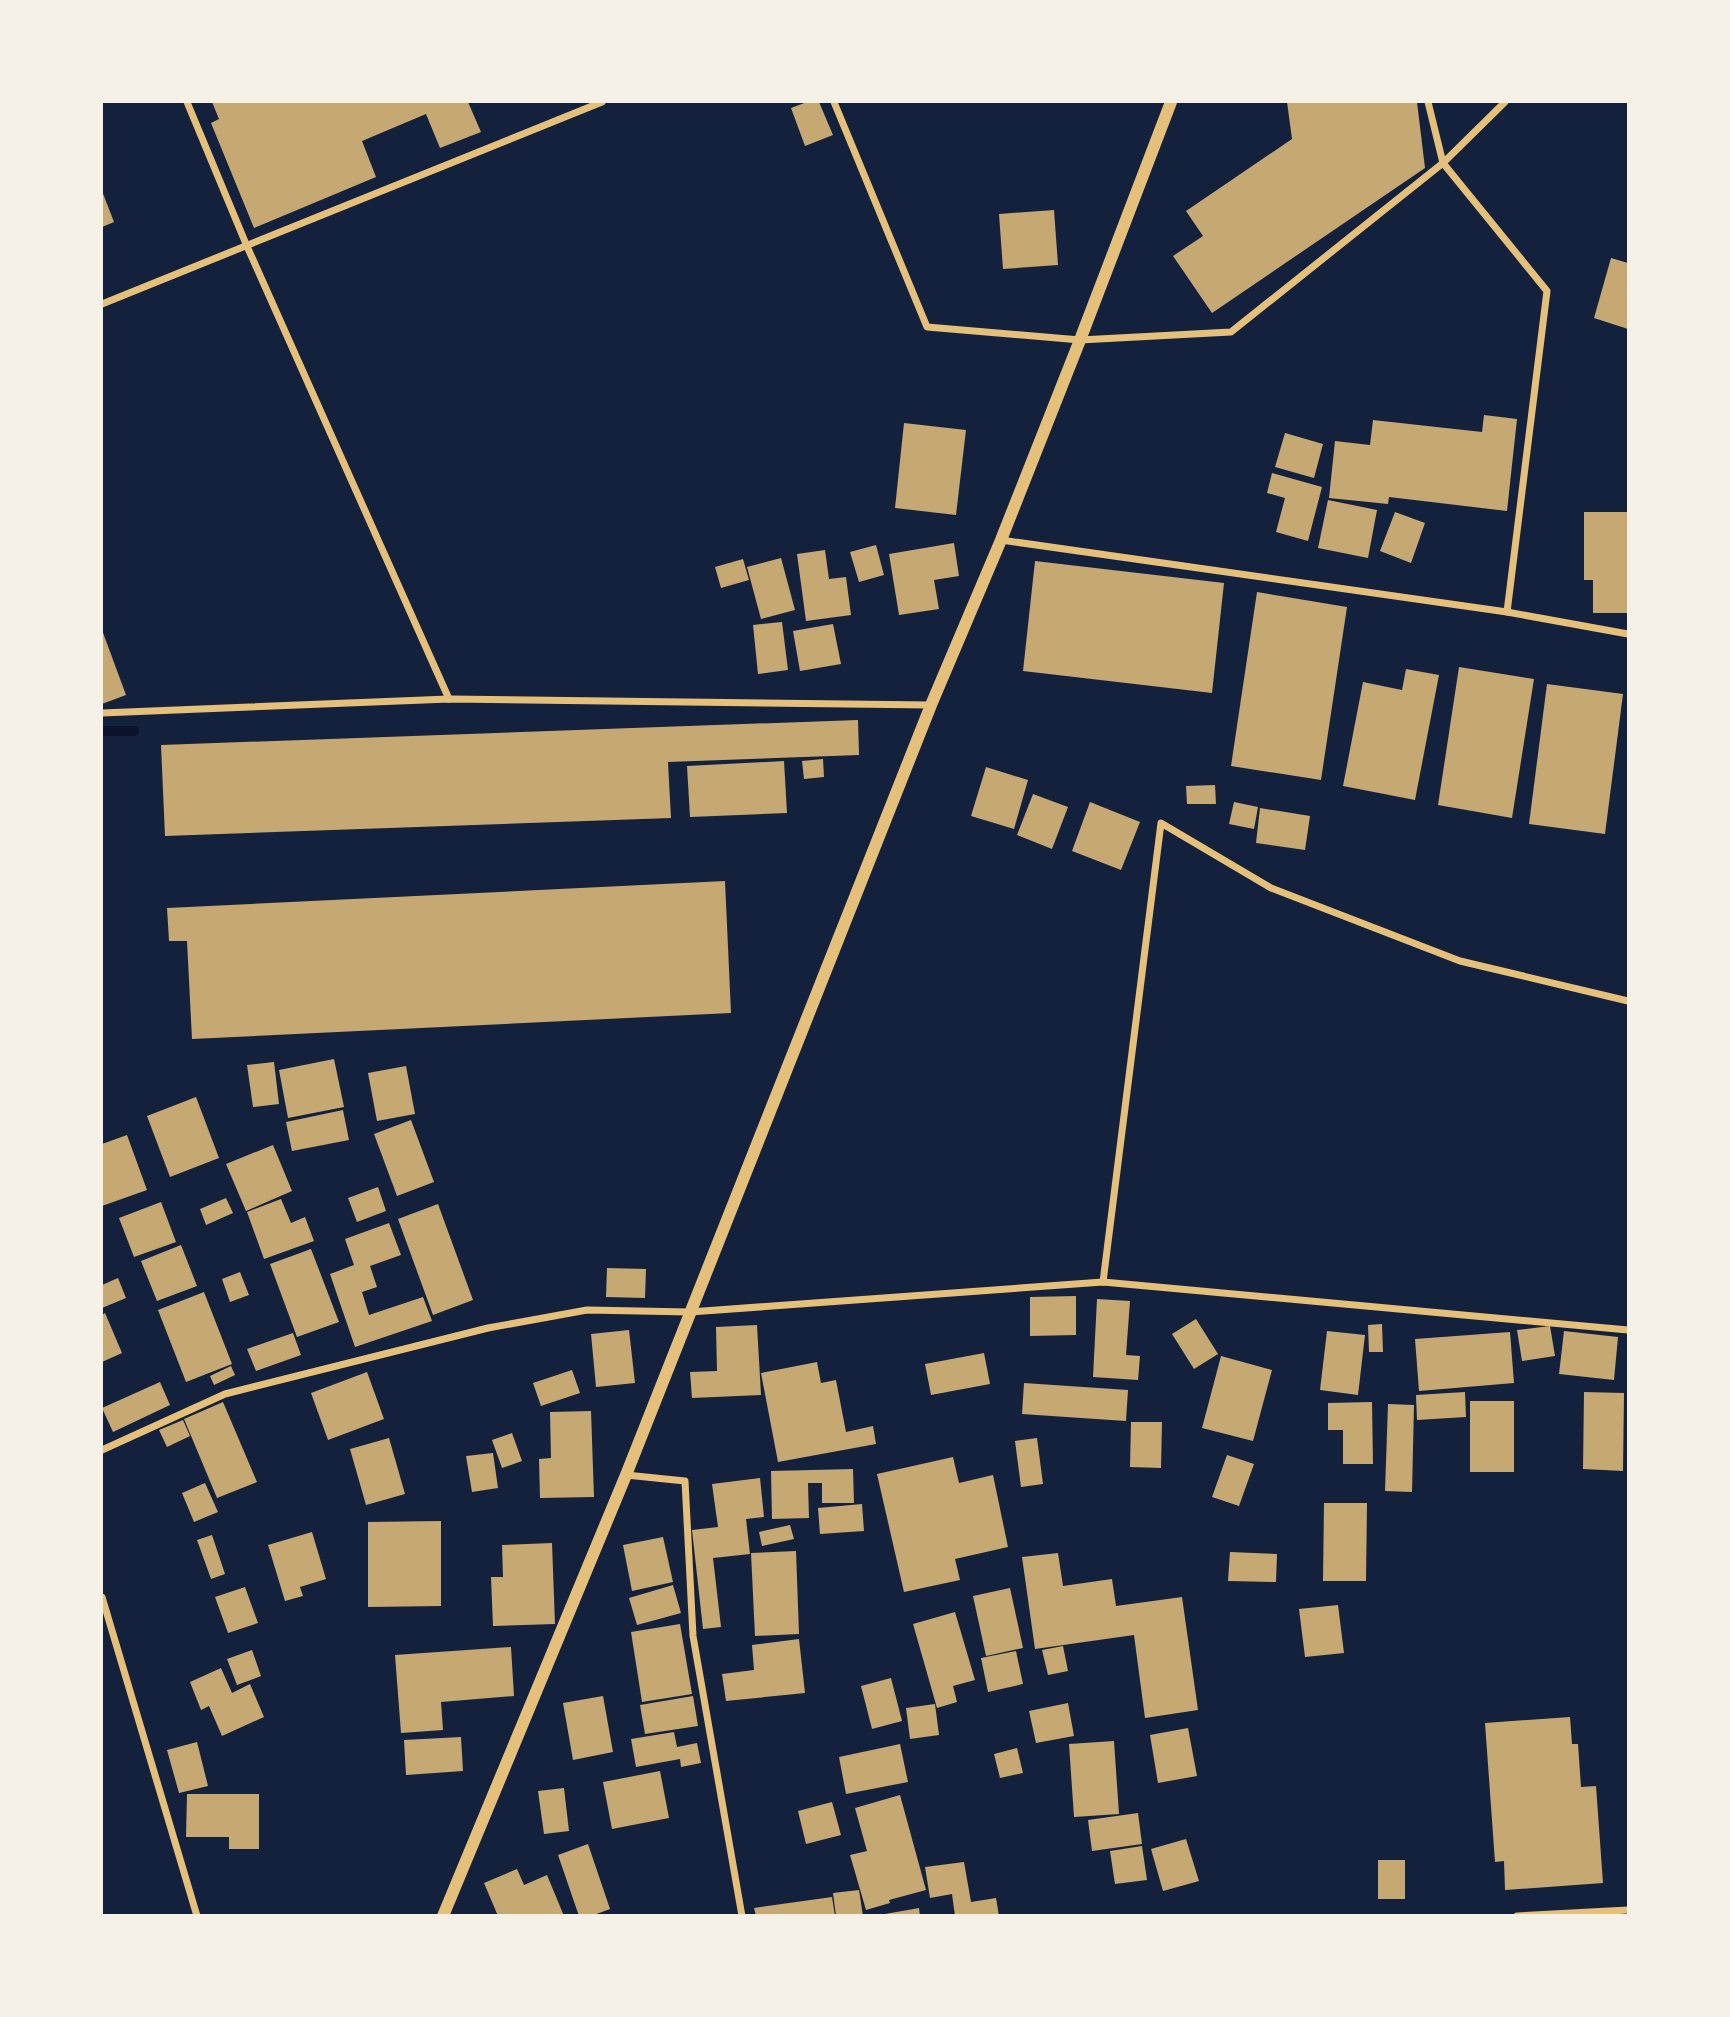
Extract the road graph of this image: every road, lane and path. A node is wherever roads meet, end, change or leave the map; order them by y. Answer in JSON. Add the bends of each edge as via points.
{"nodes":[{"id":1,"x":187,"y":102,"type":"edge"},
{"id":2,"x":602,"y":102,"type":"edge"},
{"id":3,"x":834,"y":102,"type":"edge"},
{"id":4,"x":1171,"y":102,"type":"edge"},
{"id":5,"x":1428,"y":102,"type":"edge"},
{"id":6,"x":1505,"y":102,"type":"edge"},
{"id":7,"x":1443,"y":163,"type":"junction"},
{"id":8,"x":246,"y":244,"type":"junction"},
{"id":9,"x":102,"y":304,"type":"edge"},
{"id":10,"x":1080,"y":340,"type":"junction"},
{"id":11,"x":1000,"y":540,"type":"junction"},
{"id":12,"x":1507,"y":612,"type":"junction"},
{"id":13,"x":1629,"y":634,"type":"edge"},
{"id":14,"x":449,"y":699,"type":"junction"},
{"id":15,"x":930,"y":705,"type":"junction"},
{"id":16,"x":102,"y":712,"type":"edge"},
{"id":17,"x":1629,"y":1001,"type":"edge"},
{"id":18,"x":1103,"y":1282,"type":"junction"},
{"id":19,"x":690,"y":1312,"type":"junction"},
{"id":20,"x":1629,"y":1330,"type":"edge"},
{"id":21,"x":102,"y":1450,"type":"edge"},
{"id":22,"x":626,"y":1475,"type":"junction"},
{"id":23,"x":102,"y":1597,"type":"edge"},
{"id":24,"x":1629,"y":1910,"type":"edge"},
{"id":25,"x":197,"y":1916,"type":"edge"},
{"id":26,"x":443,"y":1916,"type":"edge"},
{"id":27,"x":742,"y":1916,"type":"edge"},
{"id":28,"x":1517,"y":1916,"type":"edge"}],
"edges":[{"from":1,"to":8,"type":"street"},
{"from":2,"to":8,"type":"street"},
{"from":3,"to":10,"type":"street","via":[[927,327]]},
{"from":4,"to":10,"type":"street"},
{"from":5,"to":7,"type":"street"},
{"from":6,"to":7,"type":"street"},
{"from":7,"to":10,"type":"street","via":[[1231,332]]},
{"from":7,"to":12,"type":"street","via":[[1547,291]]},
{"from":8,"to":9,"type":"street"},
{"from":8,"to":14,"type":"street"},
{"from":10,"to":11,"type":"street"},
{"from":11,"to":12,"type":"street"},
{"from":11,"to":15,"type":"street"},
{"from":12,"to":13,"type":"street"},
{"from":14,"to":15,"type":"street"},
{"from":14,"to":16,"type":"street"},
{"from":15,"to":19,"type":"street"},
{"from":17,"to":18,"type":"street","via":[[1460,961],[1271,888],[1161,823]]},
{"from":18,"to":19,"type":"street"},
{"from":18,"to":20,"type":"street"},
{"from":19,"to":21,"type":"street","via":[[587,1310],[488,1328],[225,1394]]},
{"from":19,"to":22,"type":"street"},
{"from":22,"to":26,"type":"street"},
{"from":22,"to":27,"type":"street","via":[[685,1481],[693,1636]]},
{"from":23,"to":25,"type":"street"},
{"from":24,"to":28,"type":"street"}]}
